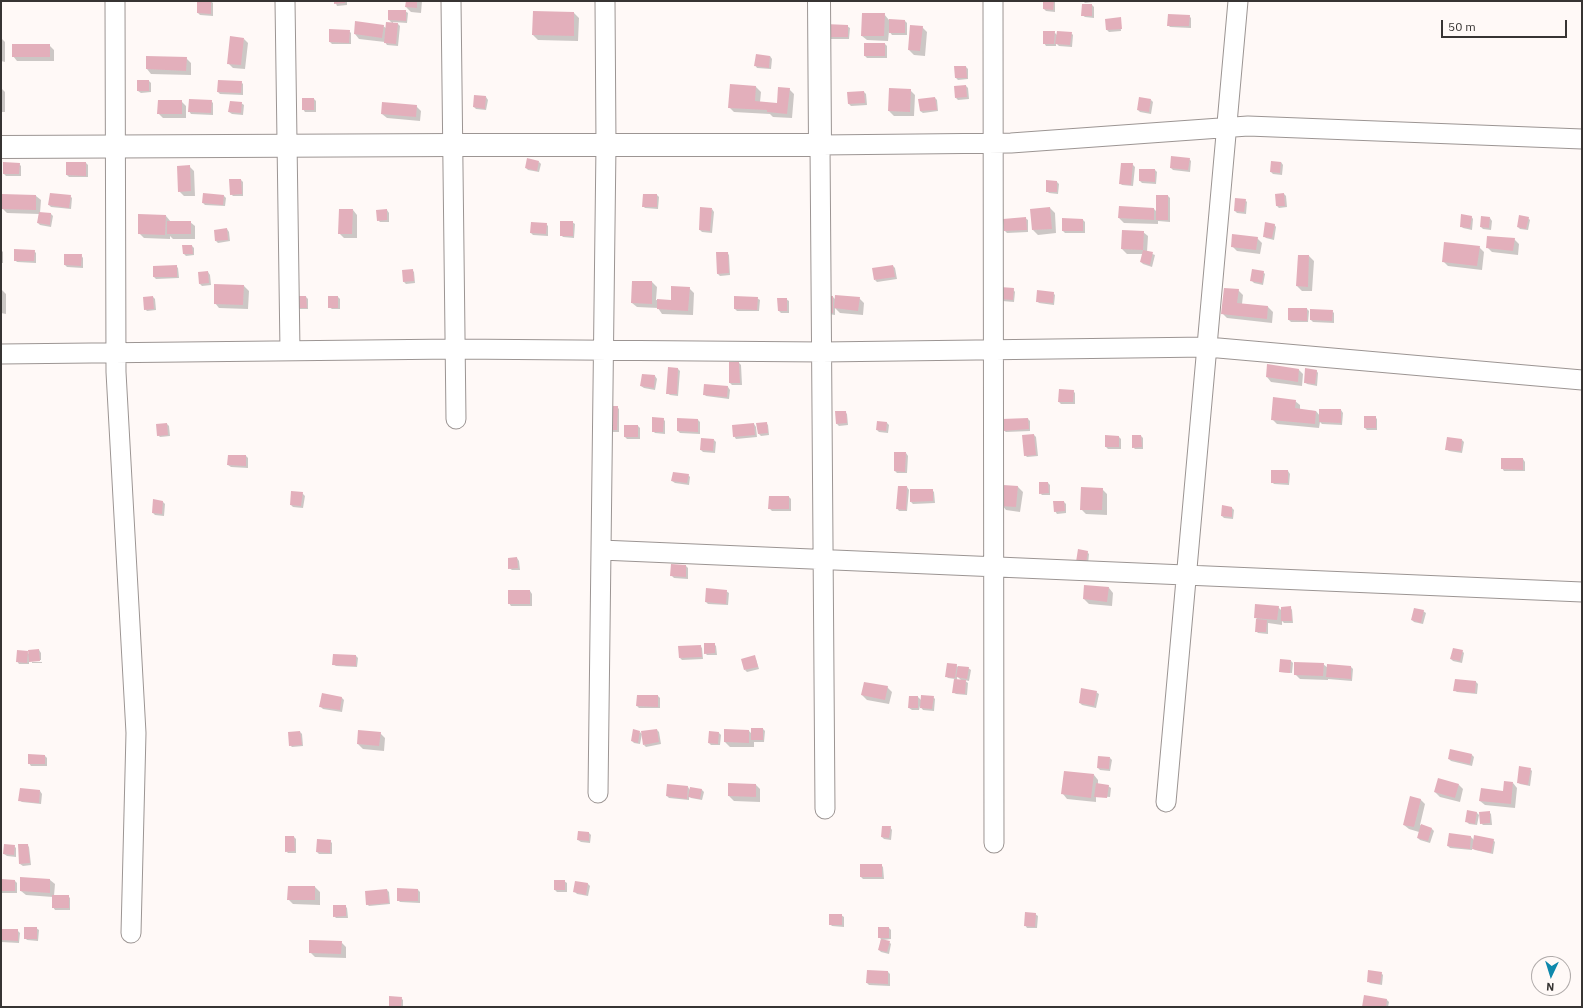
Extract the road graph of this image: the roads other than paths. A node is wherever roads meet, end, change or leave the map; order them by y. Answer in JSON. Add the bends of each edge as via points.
{"nodes":[{"id":1,"x":115,"y":1,"type":"edge"},
{"id":2,"x":285,"y":1,"type":"edge"},
{"id":3,"x":451,"y":1,"type":"edge"},
{"id":4,"x":605,"y":1,"type":"edge"},
{"id":5,"x":819,"y":1,"type":"edge"},
{"id":6,"x":993,"y":1,"type":"edge"},
{"id":7,"x":1238,"y":1,"type":"edge"},
{"id":8,"x":1226,"y":127,"type":"junction"},
{"id":9,"x":1582,"y":139,"type":"edge"},
{"id":10,"x":994,"y":143,"type":"junction"},
{"id":11,"x":287,"y":145,"type":"junction"},
{"id":12,"x":453,"y":145,"type":"junction"},
{"id":13,"x":606,"y":145,"type":"junction"},
{"id":14,"x":820,"y":145,"type":"junction"},
{"id":15,"x":116,"y":146,"type":"junction"},
{"id":16,"x":1,"y":147,"type":"edge"},
{"id":17,"x":1207,"y":347,"type":"junction"},
{"id":18,"x":455,"y":349,"type":"junction"},
{"id":19,"x":604,"y":350,"type":"junction"},
{"id":20,"x":994,"y":350,"type":"junction"},
{"id":21,"x":290,"y":351,"type":"junction"},
{"id":22,"x":822,"y":352,"type":"junction"},
{"id":23,"x":1,"y":354,"type":"edge"},
{"id":24,"x":116,"y":354,"type":"junction"},
{"id":25,"x":1582,"y":380,"type":"edge"},
{"id":26,"x":456,"y":419,"type":"dead end"},
{"id":27,"x":601,"y":550,"type":"junction"},
{"id":28,"x":823,"y":560,"type":"junction"},
{"id":29,"x":994,"y":567,"type":"junction"},
{"id":30,"x":1187,"y":575,"type":"junction"},
{"id":31,"x":1582,"y":592,"type":"edge"},
{"id":32,"x":598,"y":793,"type":"dead end"},
{"id":33,"x":1166,"y":802,"type":"dead end"},
{"id":34,"x":825,"y":809,"type":"dead end"},
{"id":35,"x":994,"y":843,"type":"dead end"},
{"id":36,"x":130,"y":933,"type":"dead end"}],
"edges":[{"from":1,"to":15,"type":"street"},
{"from":2,"to":11,"type":"street"},
{"from":3,"to":12,"type":"street"},
{"from":4,"to":13,"type":"street"},
{"from":5,"to":14,"type":"street"},
{"from":6,"to":10,"type":"street"},
{"from":7,"to":8,"type":"street"},
{"from":8,"to":9,"type":"street"},
{"from":8,"to":10,"type":"street"},
{"from":8,"to":17,"type":"street"},
{"from":10,"to":14,"type":"street"},
{"from":10,"to":20,"type":"street"},
{"from":11,"to":12,"type":"street"},
{"from":11,"to":15,"type":"street"},
{"from":11,"to":21,"type":"street"},
{"from":12,"to":13,"type":"street"},
{"from":12,"to":18,"type":"street"},
{"from":13,"to":14,"type":"street"},
{"from":13,"to":19,"type":"street"},
{"from":14,"to":22,"type":"street"},
{"from":15,"to":16,"type":"street"},
{"from":15,"to":24,"type":"street"},
{"from":17,"to":20,"type":"street"},
{"from":17,"to":25,"type":"street"},
{"from":17,"to":30,"type":"street"},
{"from":18,"to":19,"type":"street"},
{"from":18,"to":21,"type":"street"},
{"from":18,"to":26,"type":"street"},
{"from":19,"to":22,"type":"street"},
{"from":19,"to":27,"type":"street"},
{"from":20,"to":22,"type":"street"},
{"from":20,"to":29,"type":"street"},
{"from":21,"to":24,"type":"street"},
{"from":22,"to":28,"type":"street"},
{"from":23,"to":24,"type":"street"},
{"from":24,"to":36,"type":"street","via":[[136,733]]},
{"from":27,"to":28,"type":"street"},
{"from":27,"to":32,"type":"street"},
{"from":28,"to":29,"type":"street"},
{"from":28,"to":34,"type":"street"},
{"from":29,"to":30,"type":"street"},
{"from":29,"to":35,"type":"street"},
{"from":30,"to":31,"type":"street"},
{"from":30,"to":33,"type":"street"}]}
